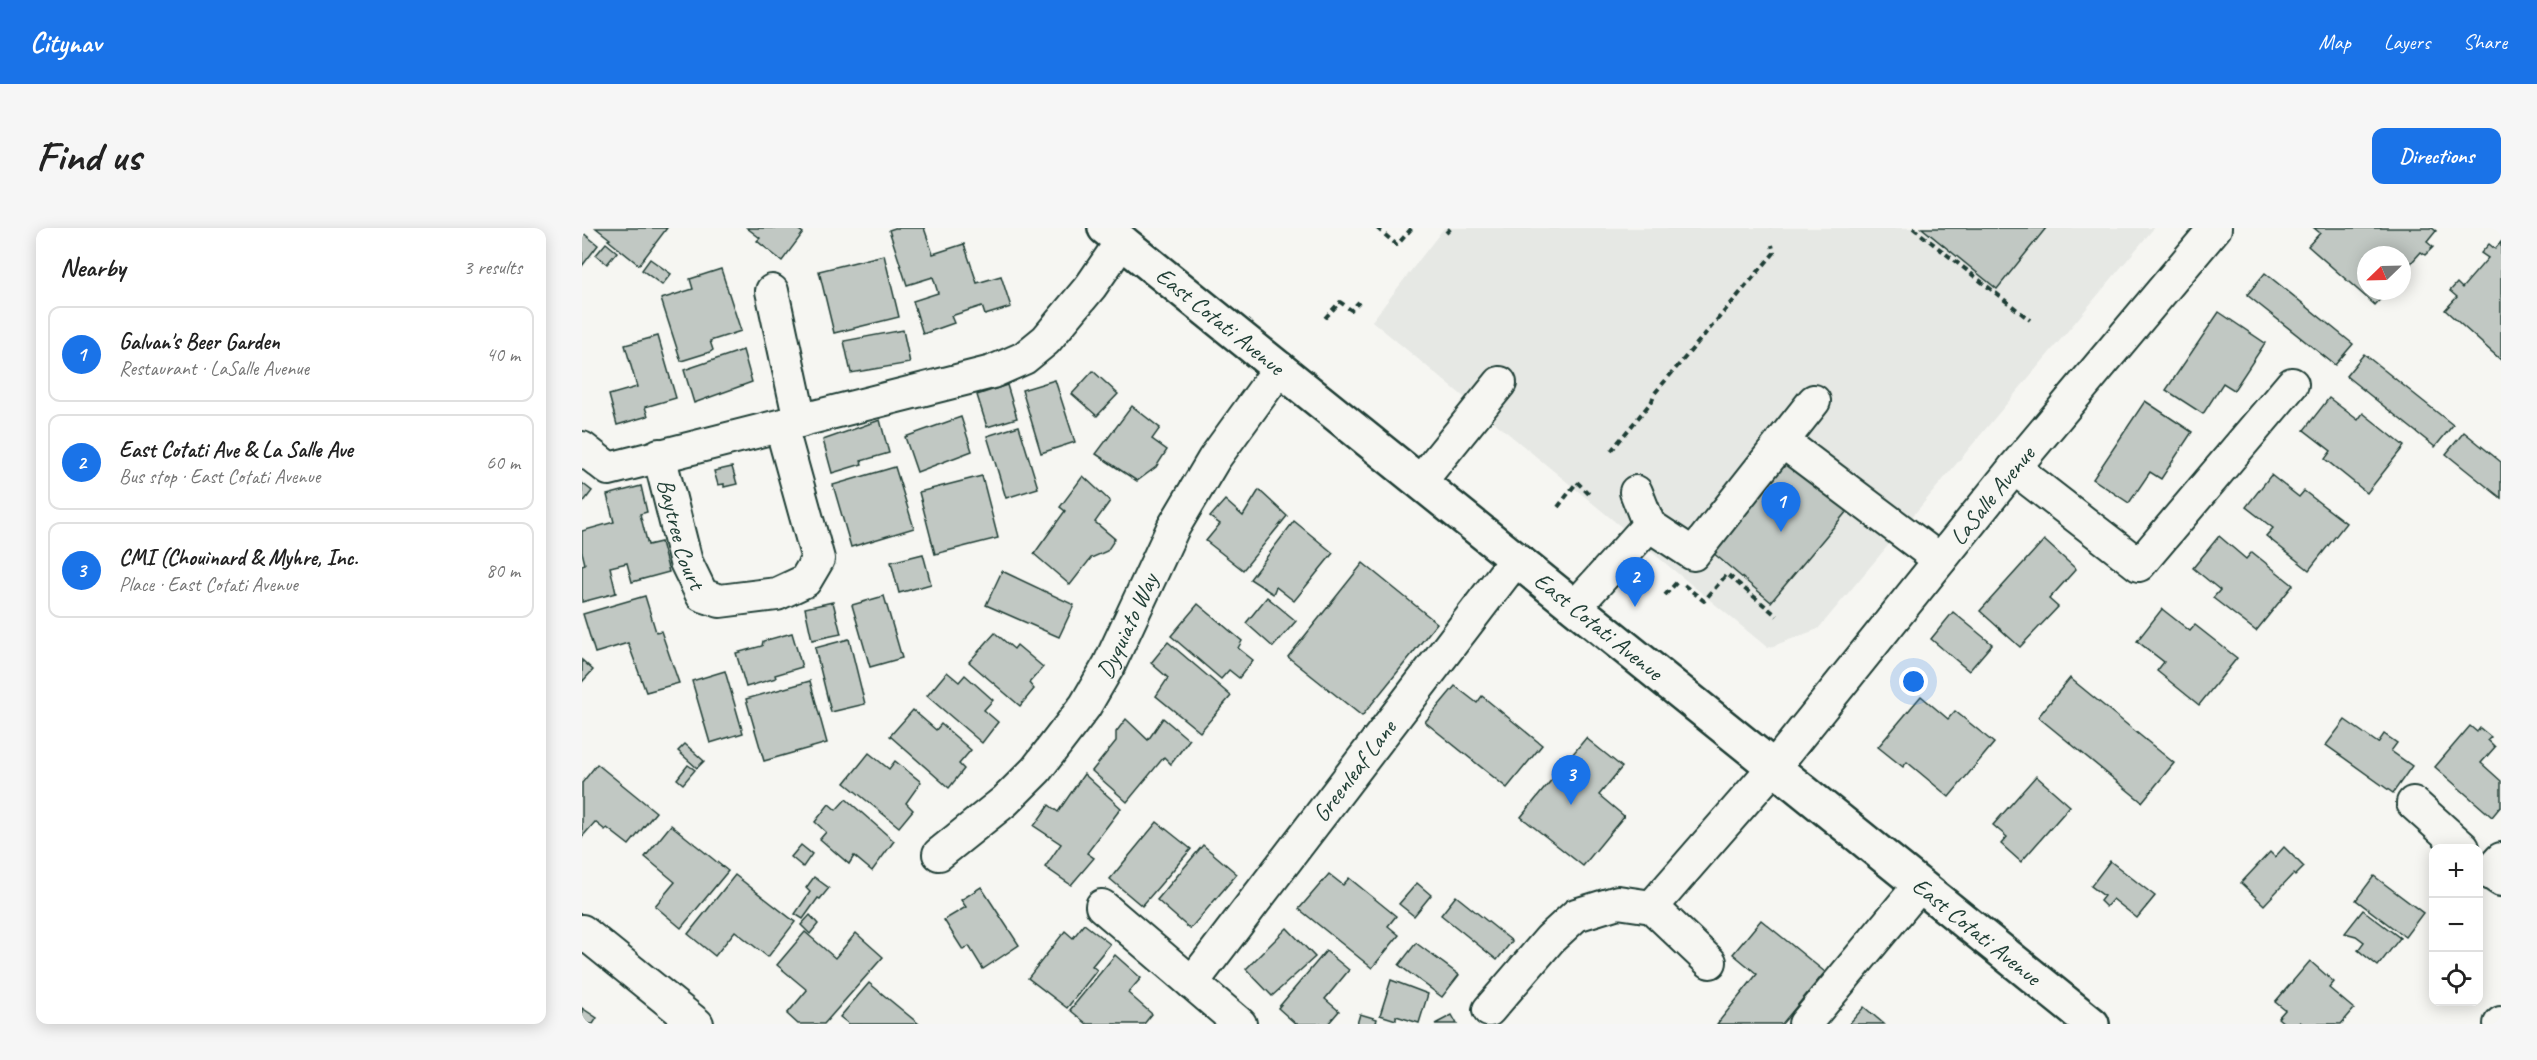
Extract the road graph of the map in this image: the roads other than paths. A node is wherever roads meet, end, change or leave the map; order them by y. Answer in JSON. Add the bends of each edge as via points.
{"nodes":[{"id":1,"x":2215,"y":228,"type":"edge"},
{"id":2,"x":1113,"y":235,"type":"edge"},
{"id":3,"x":772,"y":291,"type":"dead end"},
{"id":4,"x":1280,"y":368,"type":"junction"},
{"id":5,"x":1500,"y":383,"type":"dead end"},
{"id":6,"x":2292,"y":384,"type":"dead end"},
{"id":7,"x":1814,"y":401,"type":"dead end"},
{"id":8,"x":790,"y":424,"type":"junction"},
{"id":9,"x":1782,"y":441,"type":"junction"},
{"id":10,"x":582,"y":448,"type":"edge"},
{"id":11,"x":659,"y":455,"type":"junction"},
{"id":12,"x":2014,"y":468,"type":"junction"},
{"id":13,"x":1420,"y":482,"type":"junction"},
{"id":14,"x":1636,"y":492,"type":"dead end"},
{"id":15,"x":1649,"y":525,"type":"junction"},
{"id":16,"x":1516,"y":559,"type":"junction"},
{"id":17,"x":1941,"y":560,"type":"junction"},
{"id":18,"x":1575,"y":607,"type":"junction"},
{"id":19,"x":1774,"y":767,"type":"junction"},
{"id":20,"x":2413,"y":803,"type":"dead end"},
{"id":21,"x":2458,"y":844,"type":"edge"},
{"id":22,"x":939,"y":854,"type":"dead end"},
{"id":23,"x":1920,"y":885,"type":"junction"},
{"id":24,"x":1102,"y":906,"type":"dead end"},
{"id":25,"x":1652,"y":907,"type":"junction"},
{"id":26,"x":582,"y":931,"type":"edge"},
{"id":27,"x":1710,"y":962,"type":"dead end"},
{"id":28,"x":1192,"y":983,"type":"junction"},
{"id":29,"x":1489,"y":1010,"type":"dead end"},
{"id":30,"x":696,"y":1024,"type":"edge"},
{"id":31,"x":1240,"y":1024,"type":"edge"},
{"id":32,"x":1805,"y":1024,"type":"edge"},
{"id":33,"x":2092,"y":1024,"type":"edge"}],
"edges":[{"from":1,"to":12,"type":"street","name":"LaSalle Avenue"},
{"from":2,"to":4,"type":"main road","name":"East Cotati Avenue"},
{"from":2,"to":8,"type":"street","name":"Baytree Court","via":[[1091,286],[1046,340],[1024,358],[981,375]]},
{"from":3,"to":8,"type":"street","name":"Baytree Court"},
{"from":4,"to":13,"type":"main road","name":"East Cotati Avenue"},
{"from":4,"to":22,"type":"street","name":"Dyquiato Way","via":[[1214,459],[1173,528],[1109,665],[1085,706],[1036,770],[1005,801]]},
{"from":5,"to":13,"type":"street"},
{"from":6,"to":12,"type":"street","via":[[2139,565]]},
{"from":7,"to":9,"type":"street"},
{"from":8,"to":11,"type":"street","name":"Baytree Court"},
{"from":8,"to":11,"type":"street","name":"Baytree Court","via":[[818,559],[805,581],[777,594],[720,601],[702,595],[686,562]]},
{"from":9,"to":15,"type":"street","via":[[1693,554]]},
{"from":9,"to":17,"type":"street"},
{"from":10,"to":11,"type":"street","name":"Baytree Court","via":[[609,469]]},
{"from":12,"to":17,"type":"street","name":"LaSalle Avenue"},
{"from":13,"to":16,"type":"main road","name":"East Cotati Avenue"},
{"from":14,"to":15,"type":"street"},
{"from":15,"to":18,"type":"street"},
{"from":16,"to":18,"type":"main road","name":"East Cotati Avenue"},
{"from":16,"to":28,"type":"street","name":"Greenleaf Lane"},
{"from":17,"to":19,"type":"street","name":"LaSalle Avenue"},
{"from":18,"to":19,"type":"main road","name":"East Cotati Avenue"},
{"from":19,"to":23,"type":"main road","name":"East Cotati Avenue"},
{"from":19,"to":25,"type":"street","name":"LaSalle Avenue"},
{"from":20,"to":21,"type":"street"},
{"from":23,"to":32,"type":"street"},
{"from":23,"to":33,"type":"main road","name":"East Cotati Avenue"},
{"from":24,"to":28,"type":"street"},
{"from":25,"to":27,"type":"street"},
{"from":25,"to":29,"type":"street","via":[[1618,902],[1576,915]]},
{"from":26,"to":30,"type":"street"},
{"from":28,"to":31,"type":"street"}]}
